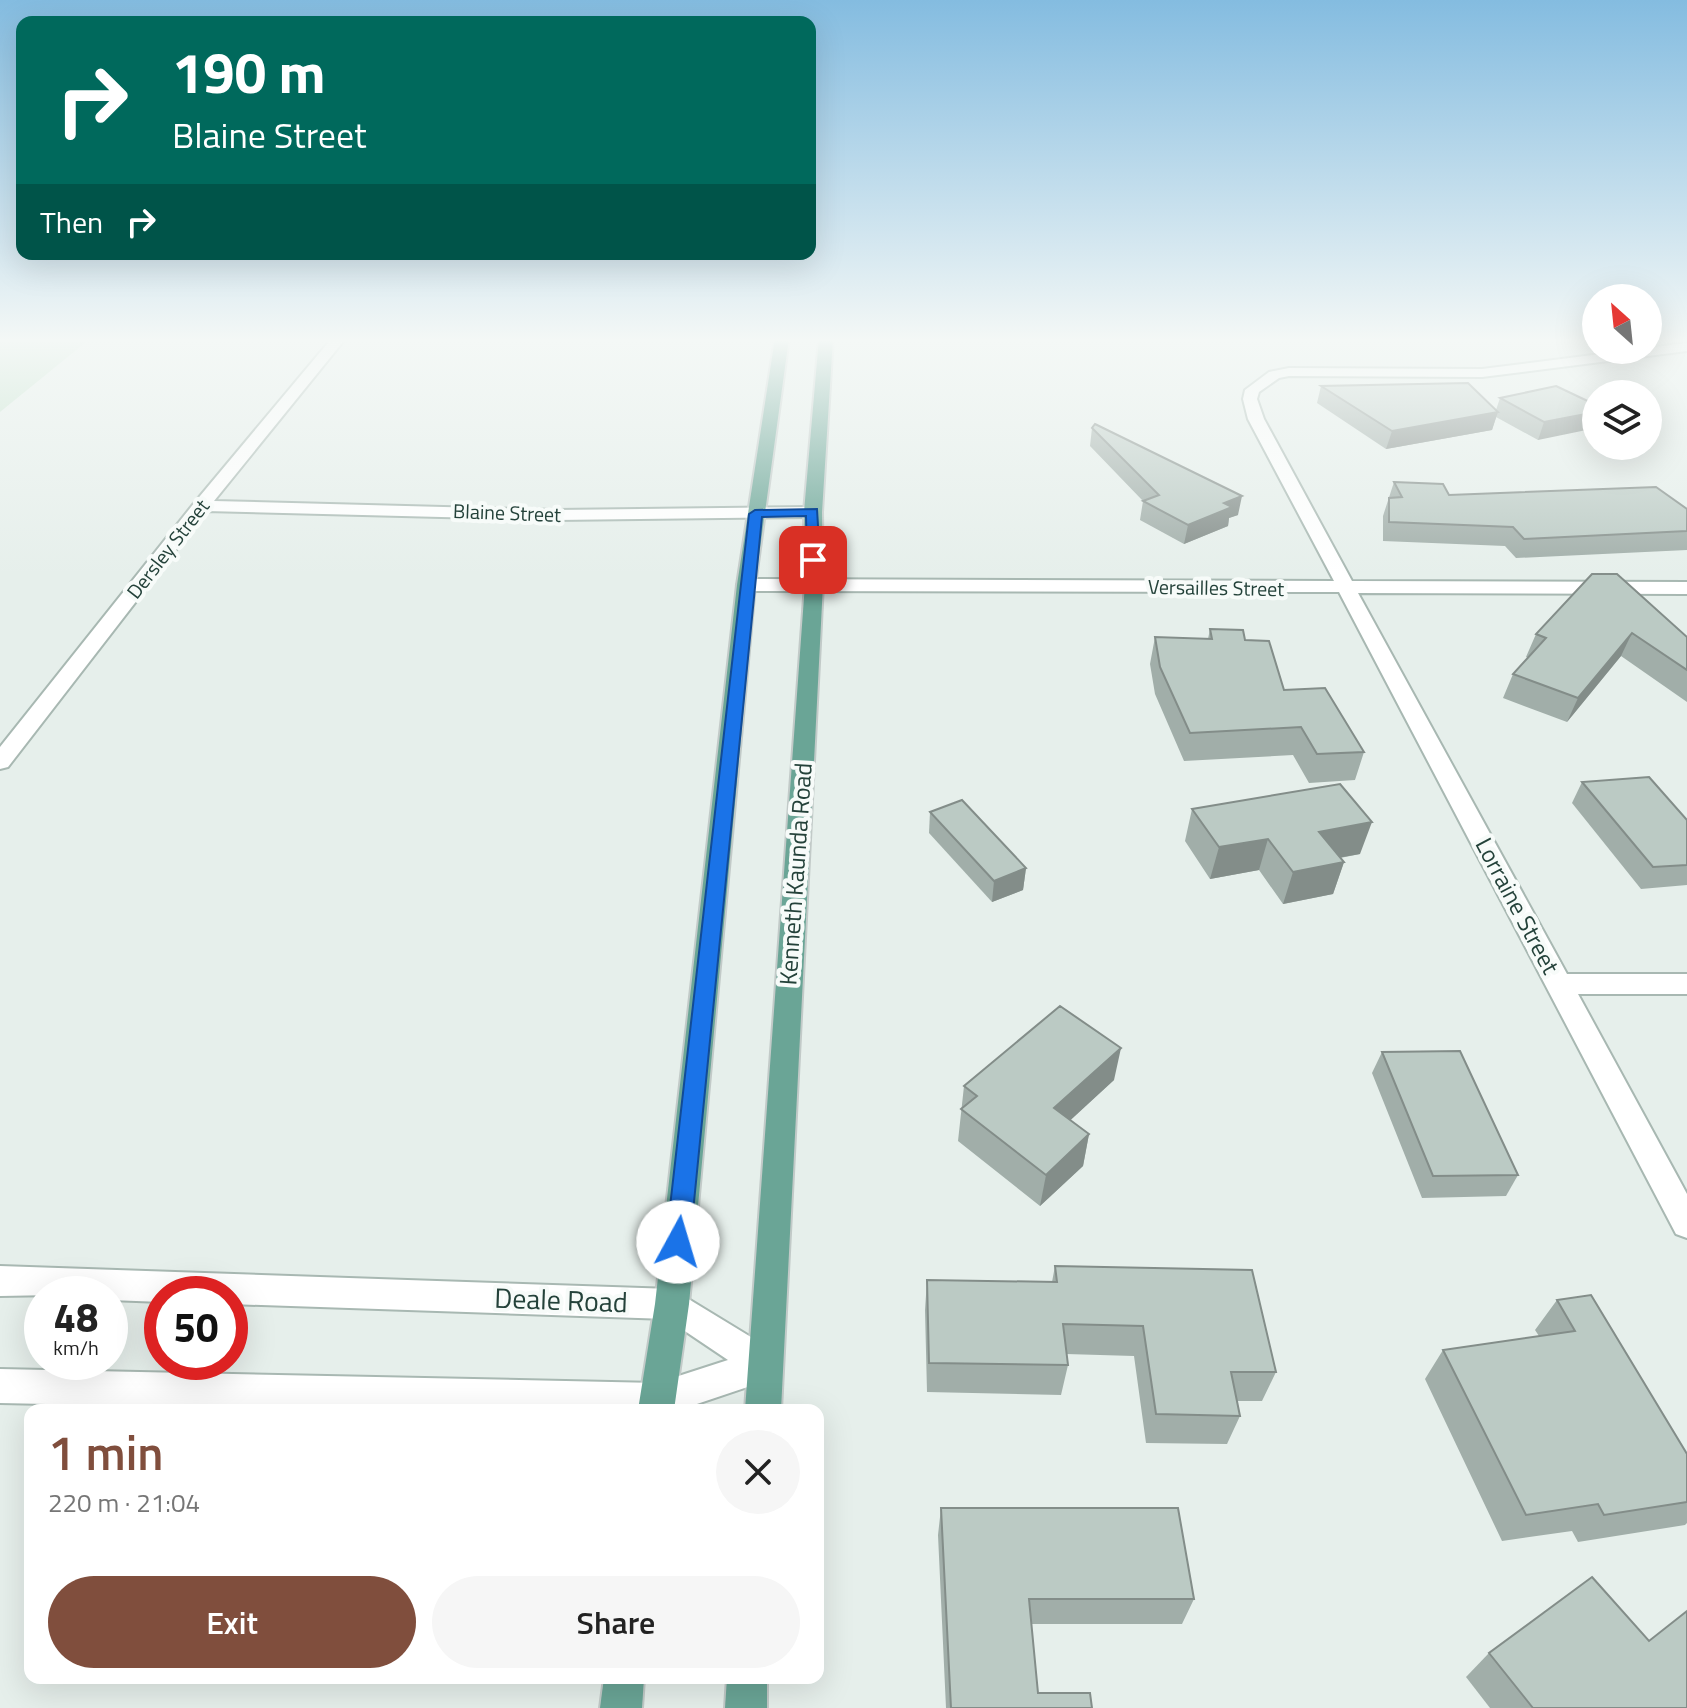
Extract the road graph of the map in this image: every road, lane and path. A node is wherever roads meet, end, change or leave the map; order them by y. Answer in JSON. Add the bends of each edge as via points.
{"nodes":[{"id":1,"x":274,"y":418,"type":"edge"},
{"id":2,"x":770,"y":418,"type":"edge"},
{"id":3,"x":820,"y":418,"type":"edge"},
{"id":4,"x":1256,"y":418,"type":"edge"},
{"id":5,"x":201,"y":506,"type":"junction"},
{"id":6,"x":813,"y":512,"type":"junction"},
{"id":7,"x":755,"y":514,"type":"junction"},
{"id":8,"x":814,"y":584,"type":"junction"},
{"id":9,"x":746,"y":585,"type":"junction"},
{"id":10,"x":1687,"y":588,"type":"edge"},
{"id":11,"x":1346,"y":589,"type":"junction"},
{"id":12,"x":0,"y":762,"type":"edge"},
{"id":13,"x":1559,"y":984,"type":"junction"},
{"id":14,"x":1687,"y":984,"type":"edge"},
{"id":15,"x":1687,"y":1224,"type":"edge"},
{"id":16,"x":0,"y":1281,"type":"edge"},
{"id":17,"x":672,"y":1304,"type":"junction"},
{"id":18,"x":765,"y":1365,"type":"junction"},
{"id":19,"x":0,"y":1386,"type":"edge"},
{"id":20,"x":621,"y":1404,"type":"edge"},
{"id":21,"x":656,"y":1404,"type":"edge"},
{"id":22,"x":659,"y":1404,"type":"edge"},
{"id":23,"x":763,"y":1404,"type":"edge"},
{"id":24,"x":623,"y":1684,"type":"edge"},
{"id":25,"x":747,"y":1684,"type":"edge"},
{"id":26,"x":621,"y":1708,"type":"edge"},
{"id":27,"x":746,"y":1708,"type":"edge"}],
"edges":[{"from":1,"to":5,"type":"street","name":"Dersley Street"},
{"from":2,"to":7,"type":"main road"},
{"from":3,"to":6,"type":"main road","name":"Kenneth Kaunda Road"},
{"from":4,"to":11,"type":"street","name":"Lorraine Street"},
{"from":5,"to":7,"type":"street","name":"Blaine Street"},
{"from":5,"to":12,"type":"street","name":"Dersley Street"},
{"from":6,"to":7,"type":"street","name":"Blaine Street"},
{"from":6,"to":8,"type":"main road","name":"Kenneth Kaunda Road"},
{"from":7,"to":9,"type":"main road"},
{"from":8,"to":9,"type":"street","name":"Versailles Street"},
{"from":8,"to":11,"type":"street","name":"Versailles Street"},
{"from":8,"to":18,"type":"main road","name":"Kenneth Kaunda Road"},
{"from":9,"to":17,"type":"main road"},
{"from":10,"to":11,"type":"street","name":"Versailles Street"},
{"from":11,"to":13,"type":"street","name":"Lorraine Street"},
{"from":13,"to":14,"type":"street"},
{"from":13,"to":15,"type":"street","name":"Lorraine Street"},
{"from":16,"to":17,"type":"street","name":"Deale Road"},
{"from":17,"to":18,"type":"street"},
{"from":17,"to":21,"type":"main road"},
{"from":18,"to":22,"type":"street"},
{"from":18,"to":23,"type":"main road","name":"Kenneth Kaunda Road"},
{"from":19,"to":20,"type":"street"},
{"from":24,"to":26,"type":"main road"},
{"from":25,"to":27,"type":"main road"}]}
